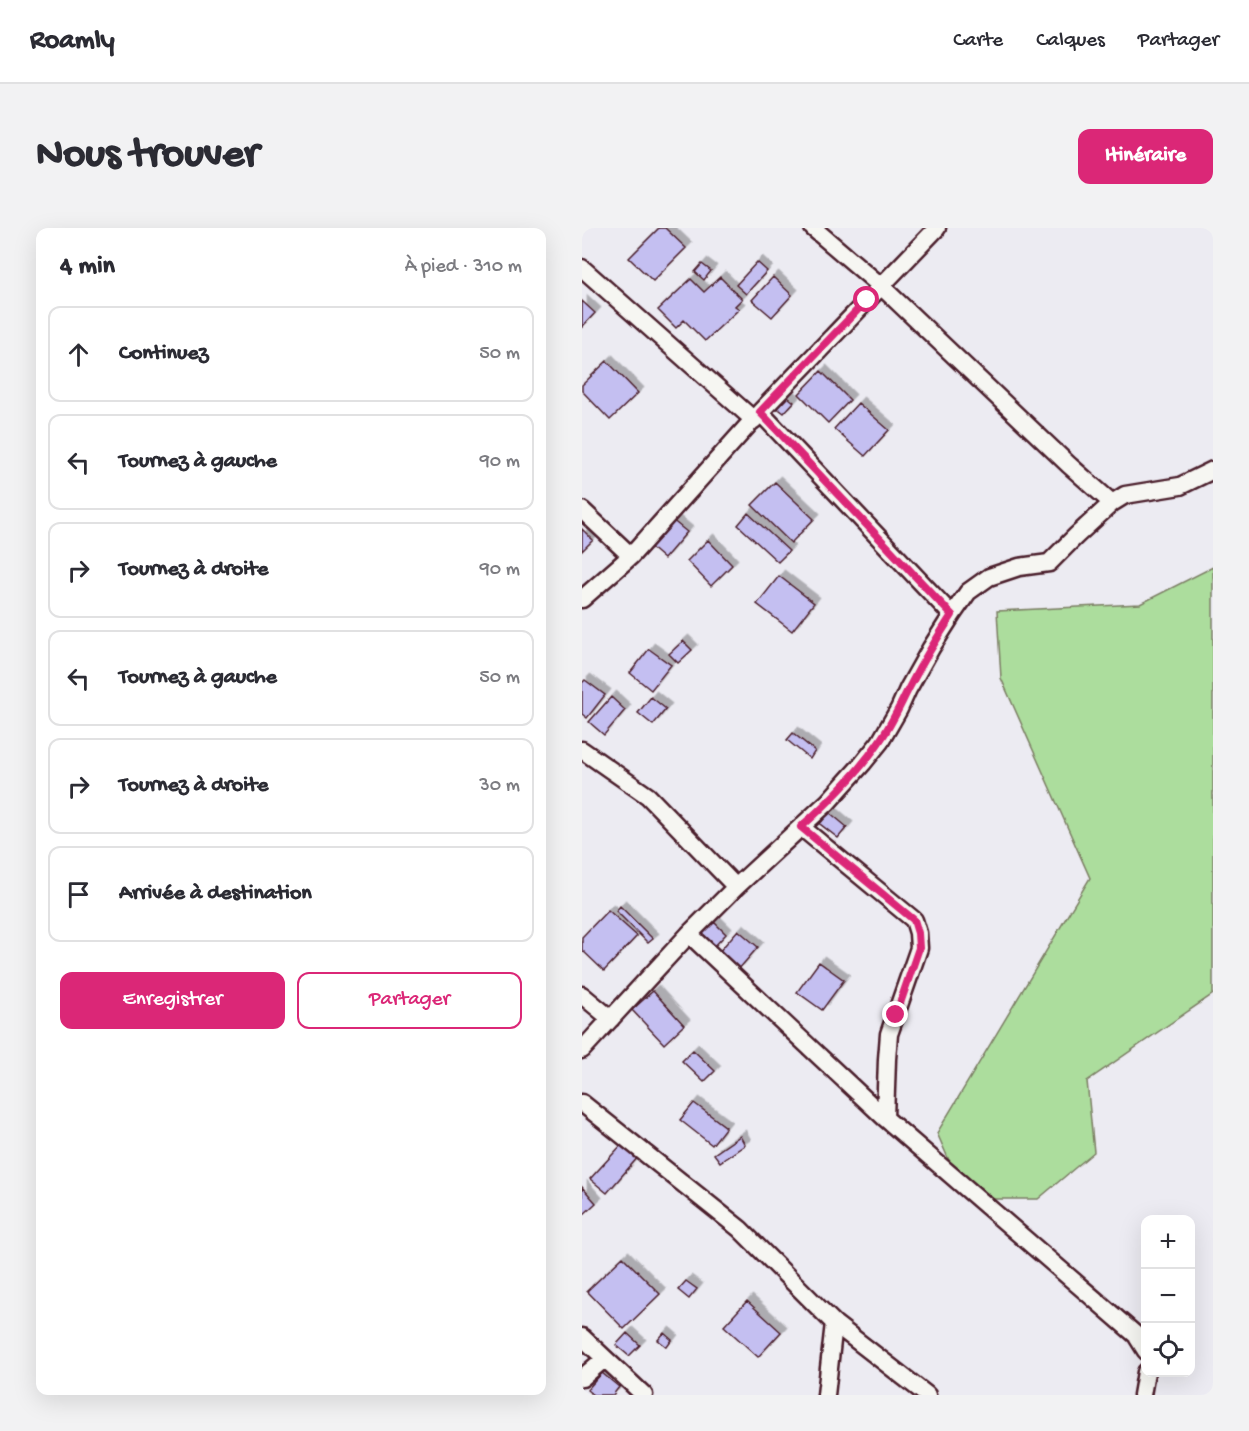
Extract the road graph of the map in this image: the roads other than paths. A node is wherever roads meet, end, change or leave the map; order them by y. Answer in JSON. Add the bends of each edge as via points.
{"nodes":[{"id":1,"x":813,"y":228,"type":"edge"},
{"id":2,"x":937,"y":228,"type":"edge"},
{"id":3,"x":582,"y":268,"type":"edge"},
{"id":4,"x":882,"y":287,"type":"junction"},
{"id":5,"x":757,"y":416,"type":"junction"},
{"id":6,"x":1213,"y":470,"type":"edge"},
{"id":7,"x":1112,"y":503,"type":"junction"},
{"id":8,"x":582,"y":510,"type":"edge"},
{"id":9,"x":631,"y":555,"type":"junction"},
{"id":10,"x":582,"y":599,"type":"edge"},
{"id":11,"x":952,"y":615,"type":"junction"},
{"id":12,"x":582,"y":750,"type":"edge"},
{"id":13,"x":801,"y":827,"type":"junction"},
{"id":14,"x":736,"y":887,"type":"junction"},
{"id":15,"x":689,"y":934,"type":"junction"},
{"id":16,"x":582,"y":995,"type":"edge"},
{"id":17,"x":611,"y":1019,"type":"junction"},
{"id":18,"x":582,"y":1050,"type":"edge"},
{"id":19,"x":582,"y":1103,"type":"edge"},
{"id":20,"x":885,"y":1118,"type":"junction"},
{"id":21,"x":834,"y":1323,"type":"junction"},
{"id":22,"x":582,"y":1337,"type":"edge"},
{"id":23,"x":1141,"y":1343,"type":"edge"},
{"id":24,"x":604,"y":1359,"type":"junction"},
{"id":25,"x":1145,"y":1377,"type":"edge"},
{"id":26,"x":582,"y":1378,"type":"edge"},
{"id":27,"x":644,"y":1395,"type":"edge"},
{"id":28,"x":826,"y":1395,"type":"edge"},
{"id":29,"x":927,"y":1395,"type":"edge"},
{"id":30,"x":1142,"y":1395,"type":"edge"}],
"edges":[{"from":1,"to":4,"type":"street"},
{"from":2,"to":4,"type":"street"},
{"from":3,"to":5,"type":"street"},
{"from":4,"to":5,"type":"street"},
{"from":4,"to":7,"type":"street"},
{"from":5,"to":9,"type":"street"},
{"from":5,"to":11,"type":"street"},
{"from":6,"to":7,"type":"street","via":[[1180,486],[1125,495]]},
{"from":7,"to":11,"type":"street","via":[[1049,564],[1019,567],[988,577],[968,592]]},
{"from":8,"to":9,"type":"street"},
{"from":9,"to":10,"type":"street"},
{"from":11,"to":13,"type":"street","via":[[879,742]]},
{"from":12,"to":14,"type":"street","via":[[648,796]]},
{"from":13,"to":14,"type":"street"},
{"from":13,"to":20,"type":"street","via":[[914,920],[918,933],[919,948],[889,1034]]},
{"from":14,"to":15,"type":"street"},
{"from":15,"to":17,"type":"street"},
{"from":15,"to":20,"type":"street"},
{"from":16,"to":17,"type":"street"},
{"from":17,"to":18,"type":"street"},
{"from":19,"to":21,"type":"street","via":[[740,1229]]},
{"from":20,"to":23,"type":"street"},
{"from":21,"to":28,"type":"street"},
{"from":21,"to":29,"type":"street"},
{"from":22,"to":24,"type":"street"},
{"from":24,"to":26,"type":"street"},
{"from":24,"to":27,"type":"street"},
{"from":25,"to":30,"type":"street"}]}
